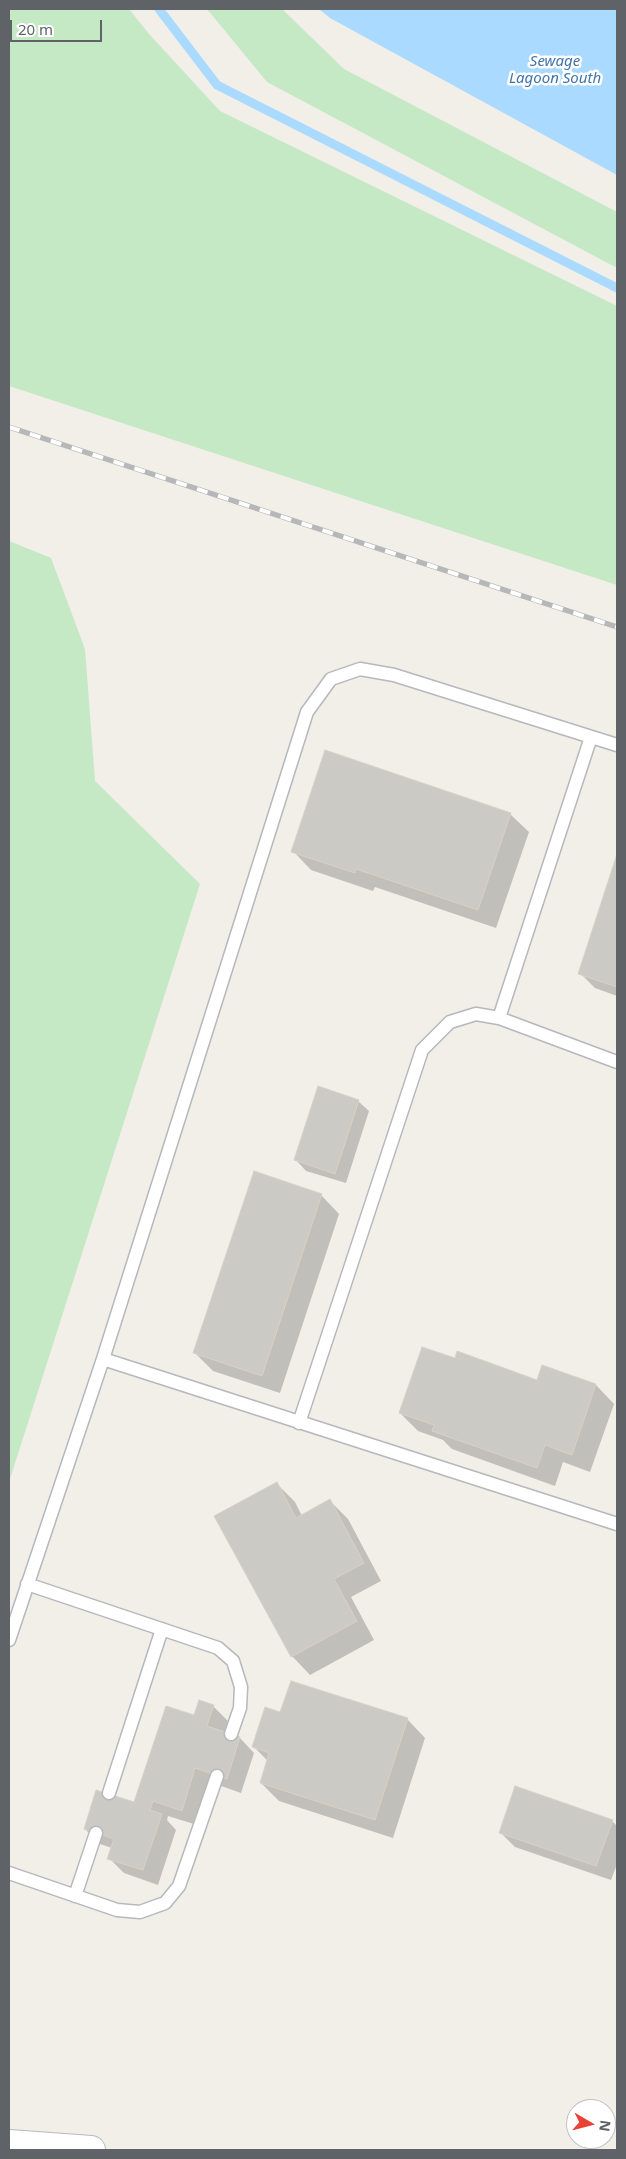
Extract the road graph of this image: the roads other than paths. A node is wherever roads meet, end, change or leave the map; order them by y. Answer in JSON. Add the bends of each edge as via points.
{"nodes":[{"id":1,"x":591,"y":737,"type":"junction"},
{"id":2,"x":617,"y":745,"type":"edge"},
{"id":3,"x":499,"y":1018,"type":"junction"},
{"id":4,"x":617,"y":1062,"type":"edge"},
{"id":5,"x":103,"y":1358,"type":"junction"},
{"id":6,"x":299,"y":1422,"type":"junction"},
{"id":7,"x":617,"y":1524,"type":"edge"},
{"id":8,"x":27,"y":1584,"type":"junction"},
{"id":9,"x":162,"y":1629,"type":"junction"},
{"id":10,"x":9,"y":1640,"type":"edge"},
{"id":11,"x":231,"y":1734,"type":"dead end"},
{"id":12,"x":217,"y":1776,"type":"dead end"},
{"id":13,"x":109,"y":1794,"type":"dead end"},
{"id":14,"x":96,"y":1833,"type":"dead end"},
{"id":15,"x":9,"y":1874,"type":"edge"},
{"id":16,"x":75,"y":1896,"type":"junction"},
{"id":17,"x":9,"y":2144,"type":"edge"},
{"id":18,"x":91,"y":2150,"type":"edge"}],
"edges":[{"from":1,"to":2,"type":"lane"},
{"from":1,"to":3,"type":"lane"},
{"from":1,"to":5,"type":"lane","via":[[394,675],[360,669],[332,679],[307,712]]},
{"from":3,"to":4,"type":"lane"},
{"from":3,"to":6,"type":"lane","via":[[476,1014],[450,1022],[422,1050]]},
{"from":5,"to":6,"type":"lane"},
{"from":5,"to":8,"type":"lane"},
{"from":6,"to":7,"type":"lane"},
{"from":8,"to":9,"type":"lane"},
{"from":8,"to":10,"type":"lane"},
{"from":9,"to":11,"type":"lane","via":[[218,1648],[233,1661],[241,1688],[240,1708]]},
{"from":9,"to":13,"type":"lane"},
{"from":12,"to":16,"type":"lane","via":[[180,1886],[165,1904],[140,1912],[117,1910]]},
{"from":14,"to":16,"type":"lane"},
{"from":15,"to":16,"type":"lane"},
{"from":17,"to":18,"type":"street"}]}
